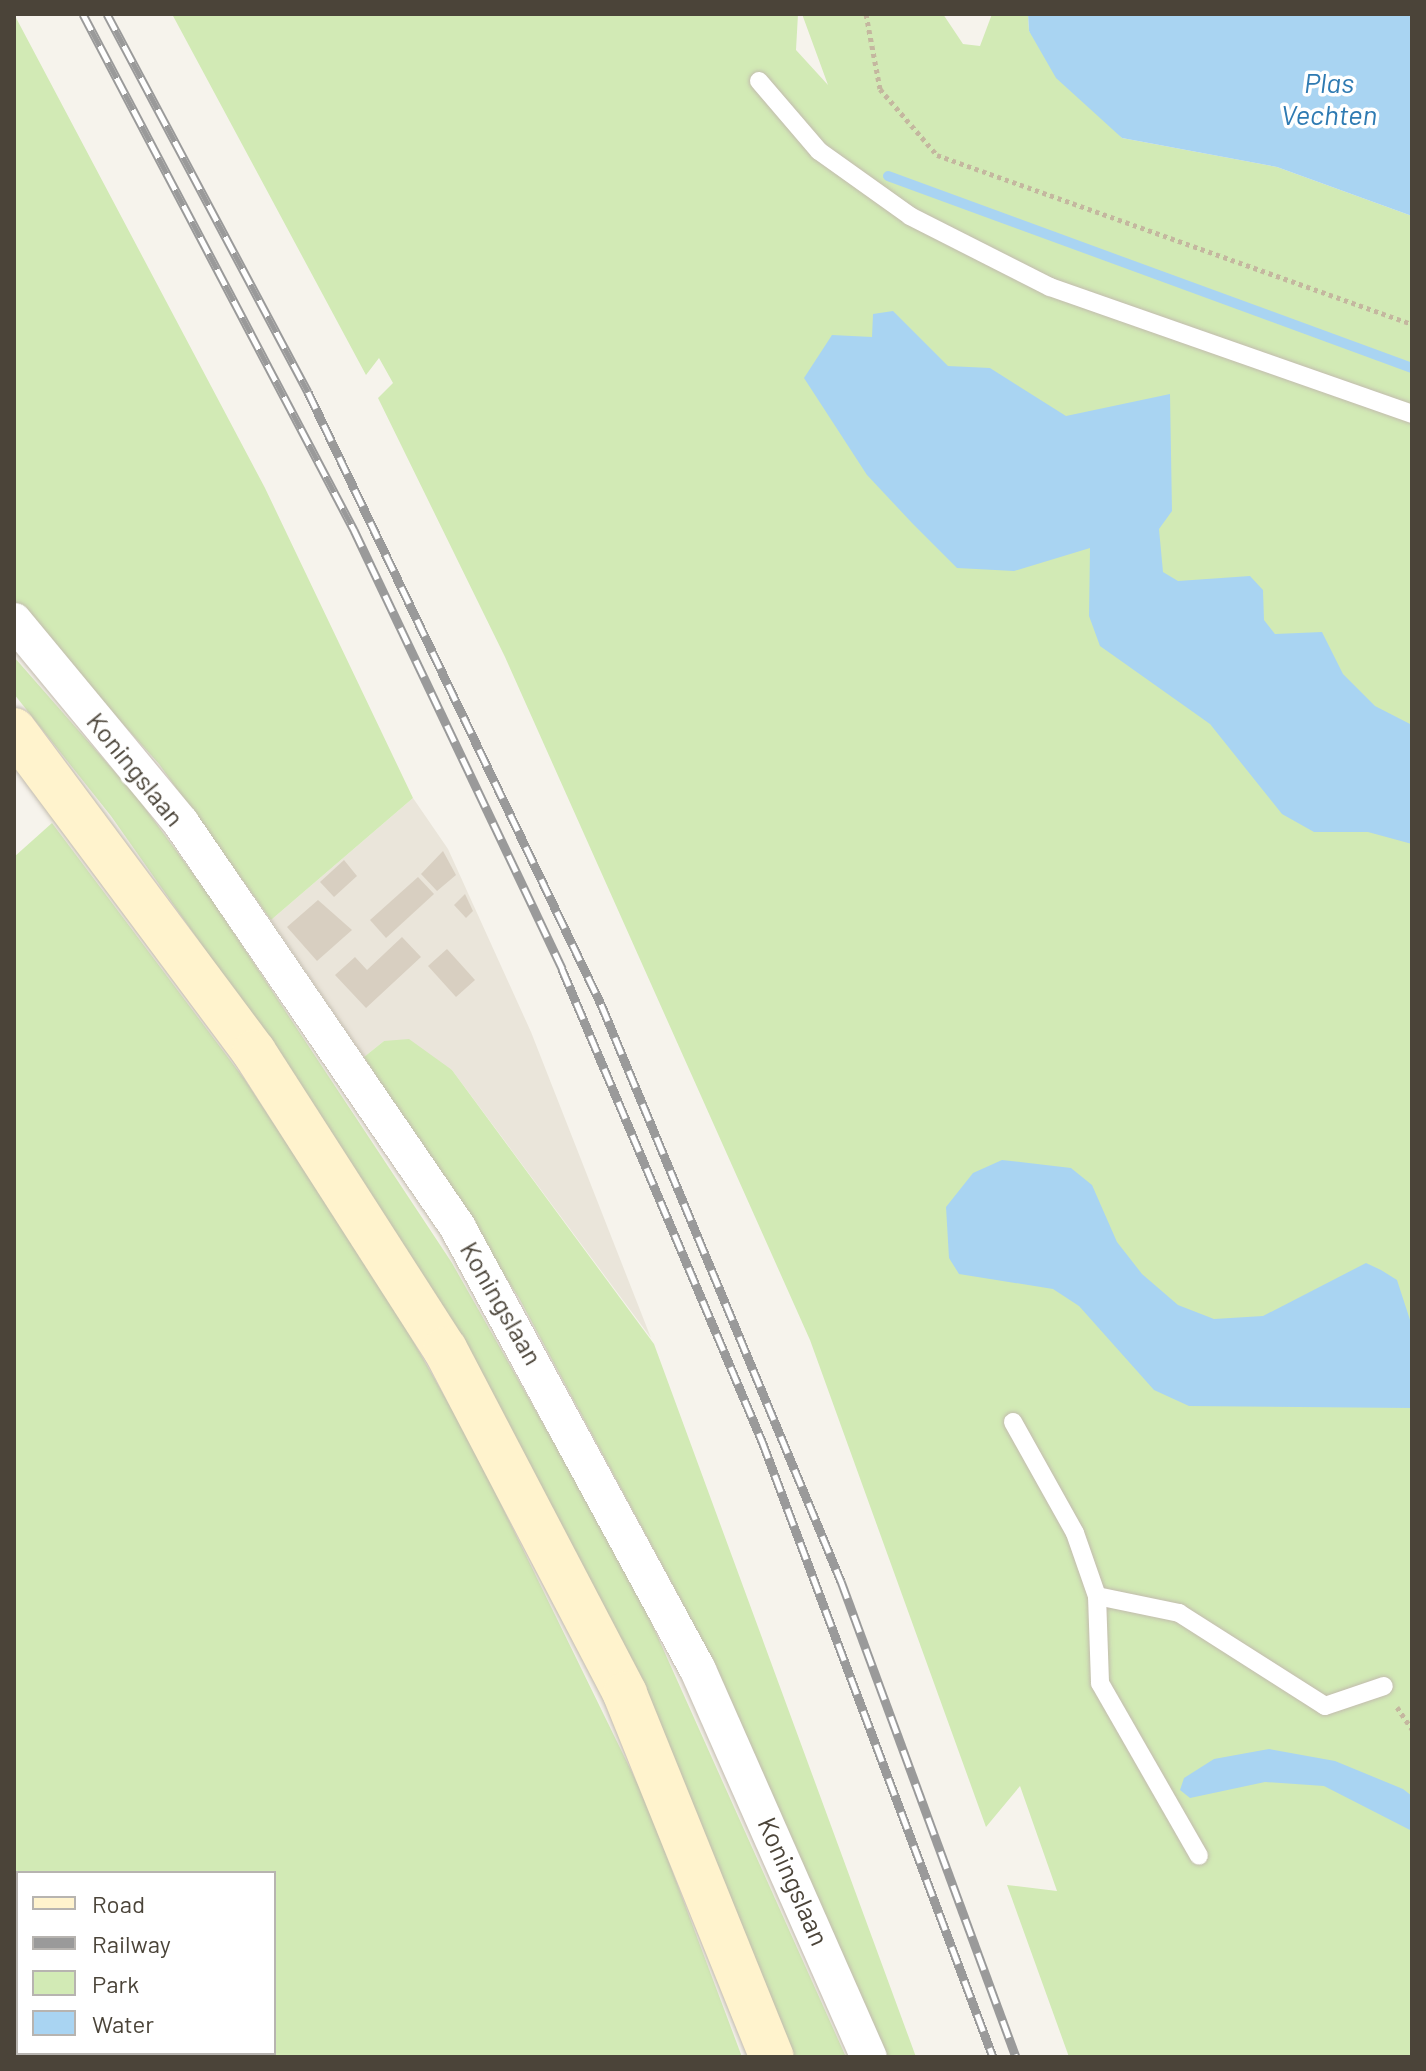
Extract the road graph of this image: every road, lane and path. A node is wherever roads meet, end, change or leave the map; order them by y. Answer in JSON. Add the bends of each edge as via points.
{"nodes":[{"id":1,"x":866,"y":14,"type":"edge"},
{"id":2,"x":759,"y":81,"type":"dead end"},
{"id":3,"x":1412,"y":324,"type":"edge"},
{"id":4,"x":1412,"y":414,"type":"edge"},
{"id":5,"x":14,"y":621,"type":"edge"},
{"id":6,"x":14,"y":730,"type":"edge"},
{"id":7,"x":1013,"y":1422,"type":"dead end"},
{"id":8,"x":1097,"y":1596,"type":"junction"},
{"id":9,"x":1384,"y":1686,"type":"dead end"},
{"id":10,"x":1199,"y":1856,"type":"dead end"},
{"id":11,"x":772,"y":2057,"type":"edge"},
{"id":12,"x":869,"y":2057,"type":"edge"}],
"edges":[{"from":1,"to":3,"type":"path","via":[[880,89],[937,155]]},
{"from":2,"to":4,"type":"lane","via":[[819,151],[910,216],[1050,287]]},
{"from":5,"to":12,"type":"street","name":"Koningslaan","via":[[181,823],[458,1228],[698,1670]]},
{"from":6,"to":11,"type":"main road","via":[[254,1052],[445,1349],[625,1694]]},
{"from":7,"to":8,"type":"lane","via":[[1075,1533]]},
{"from":8,"to":9,"type":"lane","via":[[1179,1613],[1325,1706]]},
{"from":8,"to":10,"type":"lane","via":[[1100,1683]]}]}
